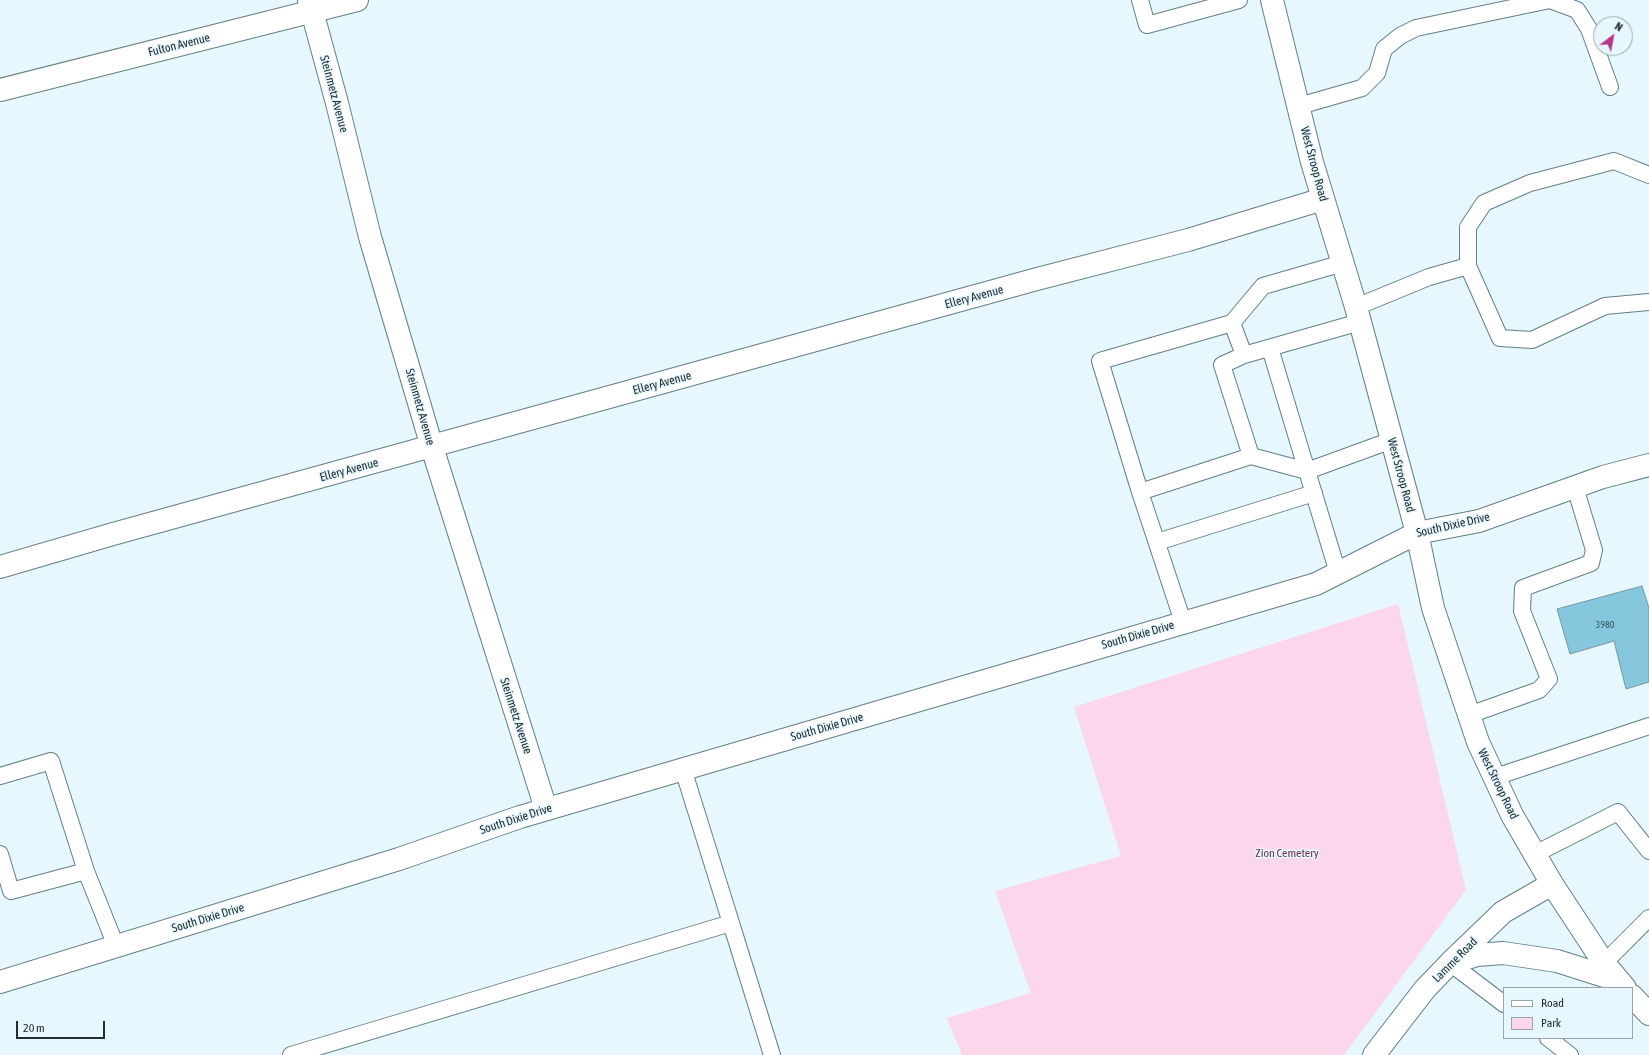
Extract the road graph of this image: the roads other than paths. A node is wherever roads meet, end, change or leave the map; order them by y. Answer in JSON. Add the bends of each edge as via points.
{"nodes":[{"id":1,"x":357,"y":0,"type":"edge"},
{"id":2,"x":1140,"y":0,"type":"edge"},
{"id":3,"x":1239,"y":0,"type":"edge"},
{"id":4,"x":1272,"y":0,"type":"edge"},
{"id":5,"x":311,"y":6,"type":"edge"},
{"id":6,"x":1610,"y":87,"type":"dead end"},
{"id":7,"x":0,"y":90,"type":"edge"},
{"id":8,"x":1299,"y":106,"type":"junction"},
{"id":9,"x":1649,"y":175,"type":"edge"},
{"id":10,"x":1323,"y":199,"type":"junction"},
{"id":11,"x":1343,"y":263,"type":"junction"},
{"id":12,"x":1468,"y":266,"type":"junction"},
{"id":13,"x":1649,"y":302,"type":"edge"},
{"id":14,"x":1358,"y":315,"type":"junction"},
{"id":15,"x":1232,"y":323,"type":"junction"},
{"id":16,"x":1270,"y":348,"type":"junction"},
{"id":17,"x":1244,"y":355,"type":"junction"},
{"id":18,"x":1392,"y":440,"type":"junction"},
{"id":19,"x":432,"y":447,"type":"junction"},
{"id":20,"x":1251,"y":456,"type":"junction"},
{"id":21,"x":1649,"y":466,"type":"edge"},
{"id":22,"x":1307,"y":471,"type":"junction"},
{"id":23,"x":1576,"y":487,"type":"junction"},
{"id":24,"x":1140,"y":492,"type":"junction"},
{"id":25,"x":1314,"y":493,"type":"junction"},
{"id":26,"x":1417,"y":533,"type":"junction"},
{"id":27,"x":1157,"y":542,"type":"junction"},
{"id":28,"x":0,"y":567,"type":"edge"},
{"id":29,"x":1338,"y":573,"type":"junction"},
{"id":30,"x":1183,"y":622,"type":"junction"},
{"id":31,"x":1469,"y":715,"type":"junction"},
{"id":32,"x":1649,"y":726,"type":"edge"},
{"id":33,"x":682,"y":769,"type":"junction"},
{"id":34,"x":0,"y":776,"type":"edge"},
{"id":35,"x":1495,"y":777,"type":"junction"},
{"id":36,"x":546,"y":809,"type":"junction"},
{"id":37,"x":1649,"y":851,"type":"edge"},
{"id":38,"x":0,"y":854,"type":"edge"},
{"id":39,"x":1535,"y":854,"type":"junction"},
{"id":40,"x":86,"y":872,"type":"junction"},
{"id":41,"x":1552,"y":884,"type":"junction"},
{"id":42,"x":1649,"y":918,"type":"edge"},
{"id":43,"x":731,"y":923,"type":"junction"},
{"id":44,"x":116,"y":946,"type":"junction"},
{"id":45,"x":1450,"y":963,"type":"junction"},
{"id":46,"x":1615,"y":977,"type":"edge"},
{"id":47,"x":0,"y":982,"type":"edge"},
{"id":48,"x":1633,"y":997,"type":"edge"},
{"id":49,"x":1503,"y":1003,"type":"edge"},
{"id":50,"x":1649,"y":1014,"type":"edge"},
{"id":51,"x":1549,"y":1039,"type":"edge"},
{"id":52,"x":291,"y":1055,"type":"edge"},
{"id":53,"x":772,"y":1055,"type":"edge"},
{"id":54,"x":1374,"y":1055,"type":"edge"},
{"id":55,"x":1570,"y":1055,"type":"edge"}],
"edges":[{"from":1,"to":5,"type":"street","name":"Fulton Avenue"},
{"from":2,"to":3,"type":"lane","via":[[1147,25]]},
{"from":4,"to":8,"type":"street","name":"West Stroop Road"},
{"from":5,"to":7,"type":"street","name":"Fulton Avenue"},
{"from":5,"to":19,"type":"street","name":"Steinmetz Avenue","via":[[370,237]]},
{"from":6,"to":8,"type":"lane","via":[[1589,29],[1577,10],[1550,0],[1416,28],[1400,36],[1384,49],[1377,73],[1362,88]]},
{"from":8,"to":10,"type":"street","name":"West Stroop Road"},
{"from":9,"to":12,"type":"lane","via":[[1614,161],[1530,183],[1484,203],[1468,227]]},
{"from":10,"to":11,"type":"street","name":"West Stroop Road"},
{"from":10,"to":19,"type":"street","name":"Ellery Avenue","via":[[1188,240],[1037,279]]},
{"from":11,"to":14,"type":"street","name":"West Stroop Road"},
{"from":11,"to":15,"type":"lane","via":[[1262,286]]},
{"from":12,"to":13,"type":"lane","via":[[1500,338],[1532,340],[1605,306]]},
{"from":12,"to":14,"type":"lane","via":[[1429,276]]},
{"from":14,"to":16,"type":"lane"},
{"from":14,"to":18,"type":"street","name":"West Stroop Road"},
{"from":15,"to":17,"type":"lane"},
{"from":15,"to":24,"type":"lane","via":[[1100,361]]},
{"from":16,"to":17,"type":"lane"},
{"from":16,"to":22,"type":"lane"},
{"from":17,"to":20,"type":"lane","via":[[1222,365]]},
{"from":18,"to":22,"type":"lane"},
{"from":18,"to":26,"type":"street","name":"West Stroop Road"},
{"from":19,"to":28,"type":"street","name":"Ellery Avenue"},
{"from":19,"to":36,"type":"street","name":"Steinmetz Avenue"},
{"from":20,"to":22,"type":"lane"},
{"from":20,"to":24,"type":"lane"},
{"from":21,"to":23,"type":"street","name":"South Dixie Drive","via":[[1603,477]]},
{"from":22,"to":25,"type":"lane"},
{"from":23,"to":26,"type":"street","name":"South Dixie Drive","via":[[1479,521]]},
{"from":23,"to":31,"type":"lane","via":[[1594,550],[1591,563],[1523,588],[1522,611],[1549,679],[1539,690]]},
{"from":24,"to":27,"type":"lane"},
{"from":25,"to":27,"type":"lane"},
{"from":25,"to":29,"type":"lane"},
{"from":26,"to":29,"type":"street","name":"South Dixie Drive"},
{"from":26,"to":31,"type":"street","name":"West Stroop Road","via":[[1433,608]]},
{"from":27,"to":30,"type":"lane"},
{"from":29,"to":30,"type":"street","name":"South Dixie Drive","via":[[1316,584]]},
{"from":30,"to":33,"type":"street","name":"South Dixie Drive"},
{"from":31,"to":35,"type":"street","name":"West Stroop Road","via":[[1478,742]]},
{"from":32,"to":35,"type":"lane"},
{"from":33,"to":36,"type":"street","name":"South Dixie Drive"},
{"from":33,"to":43,"type":"lane"},
{"from":34,"to":40,"type":"lane","via":[[51,761]]},
{"from":35,"to":39,"type":"street","name":"West Stroop Road"},
{"from":36,"to":44,"type":"street","name":"South Dixie Drive","via":[[399,859]]},
{"from":37,"to":39,"type":"lane","via":[[1618,812]]},
{"from":38,"to":40,"type":"lane","via":[[11,891]]},
{"from":39,"to":41,"type":"street","name":"West Stroop Road"},
{"from":40,"to":44,"type":"lane"},
{"from":41,"to":45,"type":"street","name":"Lamme Road","via":[[1503,912]]},
{"from":41,"to":46,"type":"street","name":"West Stroop Road"},
{"from":42,"to":46,"type":"lane"},
{"from":43,"to":52,"type":"lane"},
{"from":43,"to":53,"type":"lane"},
{"from":44,"to":47,"type":"street","name":"South Dixie Drive"},
{"from":45,"to":46,"type":"street","via":[[1476,955],[1503,953],[1557,961]]},
{"from":45,"to":49,"type":"lane"},
{"from":45,"to":54,"type":"street","name":"Lamme Road","via":[[1425,989]]},
{"from":48,"to":50,"type":"street"},
{"from":51,"to":55,"type":"lane"}]}
